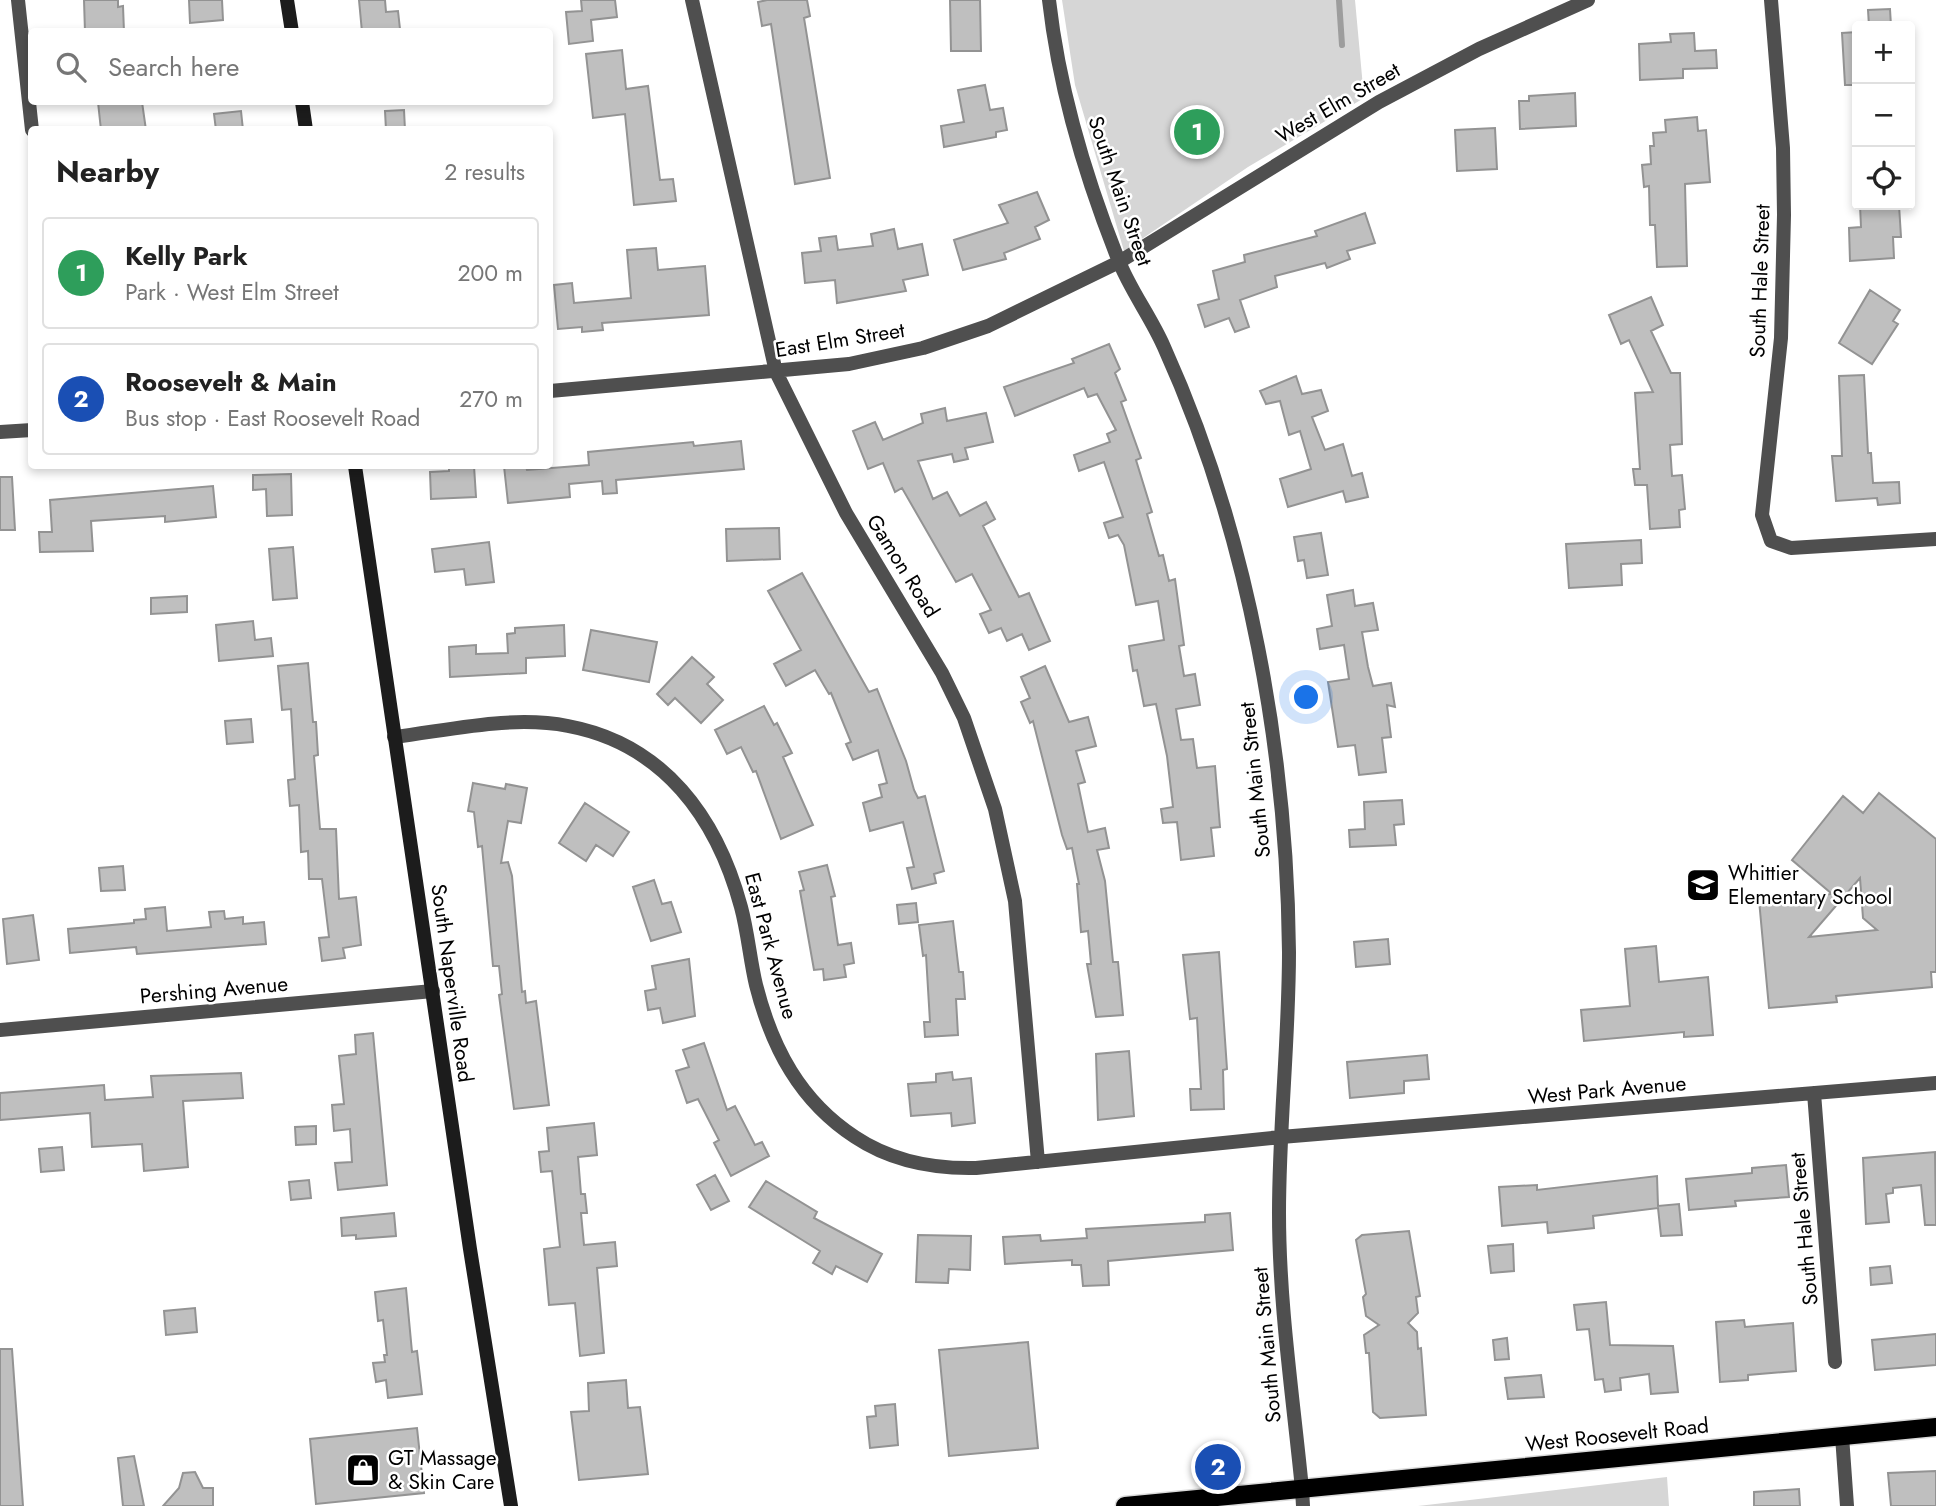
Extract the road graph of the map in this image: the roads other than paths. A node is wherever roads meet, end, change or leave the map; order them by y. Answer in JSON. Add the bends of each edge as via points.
{"nodes":[{"id":1,"x":18,"y":0,"type":"edge"},
{"id":2,"x":287,"y":0,"type":"edge"},
{"id":3,"x":692,"y":0,"type":"edge"},
{"id":4,"x":1049,"y":0,"type":"edge"},
{"id":5,"x":1588,"y":0,"type":"edge"},
{"id":6,"x":1772,"y":0,"type":"edge"},
{"id":7,"x":291,"y":28,"type":"edge"},
{"id":8,"x":28,"y":93,"type":"edge"},
{"id":9,"x":29,"y":105,"type":"edge"},
{"id":10,"x":302,"y":105,"type":"edge"},
{"id":11,"x":32,"y":126,"type":"edge"},
{"id":12,"x":305,"y":126,"type":"edge"},
{"id":13,"x":1119,"y":262,"type":"junction"},
{"id":14,"x":776,"y":372,"type":"junction"},
{"id":15,"x":553,"y":391,"type":"edge"},
{"id":16,"x":28,"y":430,"type":"edge"},
{"id":17,"x":0,"y":432,"type":"edge"},
{"id":18,"x":355,"y":469,"type":"edge"},
{"id":19,"x":1936,"y":539,"type":"edge"},
{"id":20,"x":394,"y":737,"type":"junction"},
{"id":21,"x":433,"y":991,"type":"junction"},
{"id":22,"x":0,"y":1030,"type":"edge"},
{"id":23,"x":1936,"y":1083,"type":"edge"},
{"id":24,"x":1814,"y":1093,"type":"junction"},
{"id":25,"x":1281,"y":1137,"type":"junction"},
{"id":26,"x":1038,"y":1162,"type":"junction"},
{"id":27,"x":1835,"y":1362,"type":"dead end"},
{"id":28,"x":1936,"y":1427,"type":"edge"},
{"id":29,"x":1842,"y":1436,"type":"junction"},
{"id":30,"x":1302,"y":1497,"type":"edge"},
{"id":31,"x":511,"y":1506,"type":"edge"},
{"id":32,"x":1125,"y":1506,"type":"edge"},
{"id":33,"x":1847,"y":1506,"type":"edge"}],
"edges":[{"from":1,"to":8,"type":"street"},
{"from":2,"to":7,"type":"main road"},
{"from":3,"to":14,"type":"street","name":"Gamon Road"},
{"from":4,"to":13,"type":"street","name":"South Main Street","via":[[1084,166]]},
{"from":5,"to":13,"type":"street","name":"West Elm Street","via":[[1479,49],[1379,102]]},
{"from":6,"to":19,"type":"street","name":"South Hale Street","via":[[1783,148],[1784,267],[1776,399],[1762,515],[1771,541],[1791,548]]},
{"from":9,"to":11,"type":"street"},
{"from":10,"to":12,"type":"main road"},
{"from":13,"to":14,"type":"street","name":"East Elm Street","via":[[1023,311],[957,337],[890,356]]},
{"from":13,"to":25,"type":"street","name":"South Main Street","via":[[1163,345],[1201,440],[1236,553],[1267,692],[1285,848],[1289,952]]},
{"from":14,"to":15,"type":"street","name":"East Elm Street"},
{"from":14,"to":26,"type":"street","name":"Gamon Road","via":[[846,513],[943,673],[983,770],[1015,901]]},
{"from":16,"to":17,"type":"street"},
{"from":18,"to":20,"type":"main road","name":"South Naperville Road"},
{"from":20,"to":21,"type":"main road","name":"South Naperville Road"},
{"from":20,"to":26,"type":"street","name":"East Park Avenue","via":[[503,723],[546,723],[597,733],[662,767],[693,803],[717,842],[742,910],[769,1026],[787,1065],[826,1118],[883,1153],[932,1167]]},
{"from":21,"to":22,"type":"street","name":"Pershing Avenue"},
{"from":21,"to":31,"type":"main road","name":"South Naperville Road"},
{"from":23,"to":24,"type":"street","name":"West Park Avenue"},
{"from":24,"to":25,"type":"street","name":"West Park Avenue"},
{"from":24,"to":27,"type":"street","name":"South Hale Street"},
{"from":25,"to":26,"type":"street","name":"East Park Avenue"},
{"from":25,"to":30,"type":"street","name":"South Main Street","via":[[1280,1255]]},
{"from":28,"to":29,"type":"main road","name":"West Roosevelt Road"},
{"from":29,"to":30,"type":"main road","name":"West Roosevelt Road"},
{"from":29,"to":33,"type":"street"},
{"from":30,"to":32,"type":"main road","name":"West Roosevelt Road"}]}
